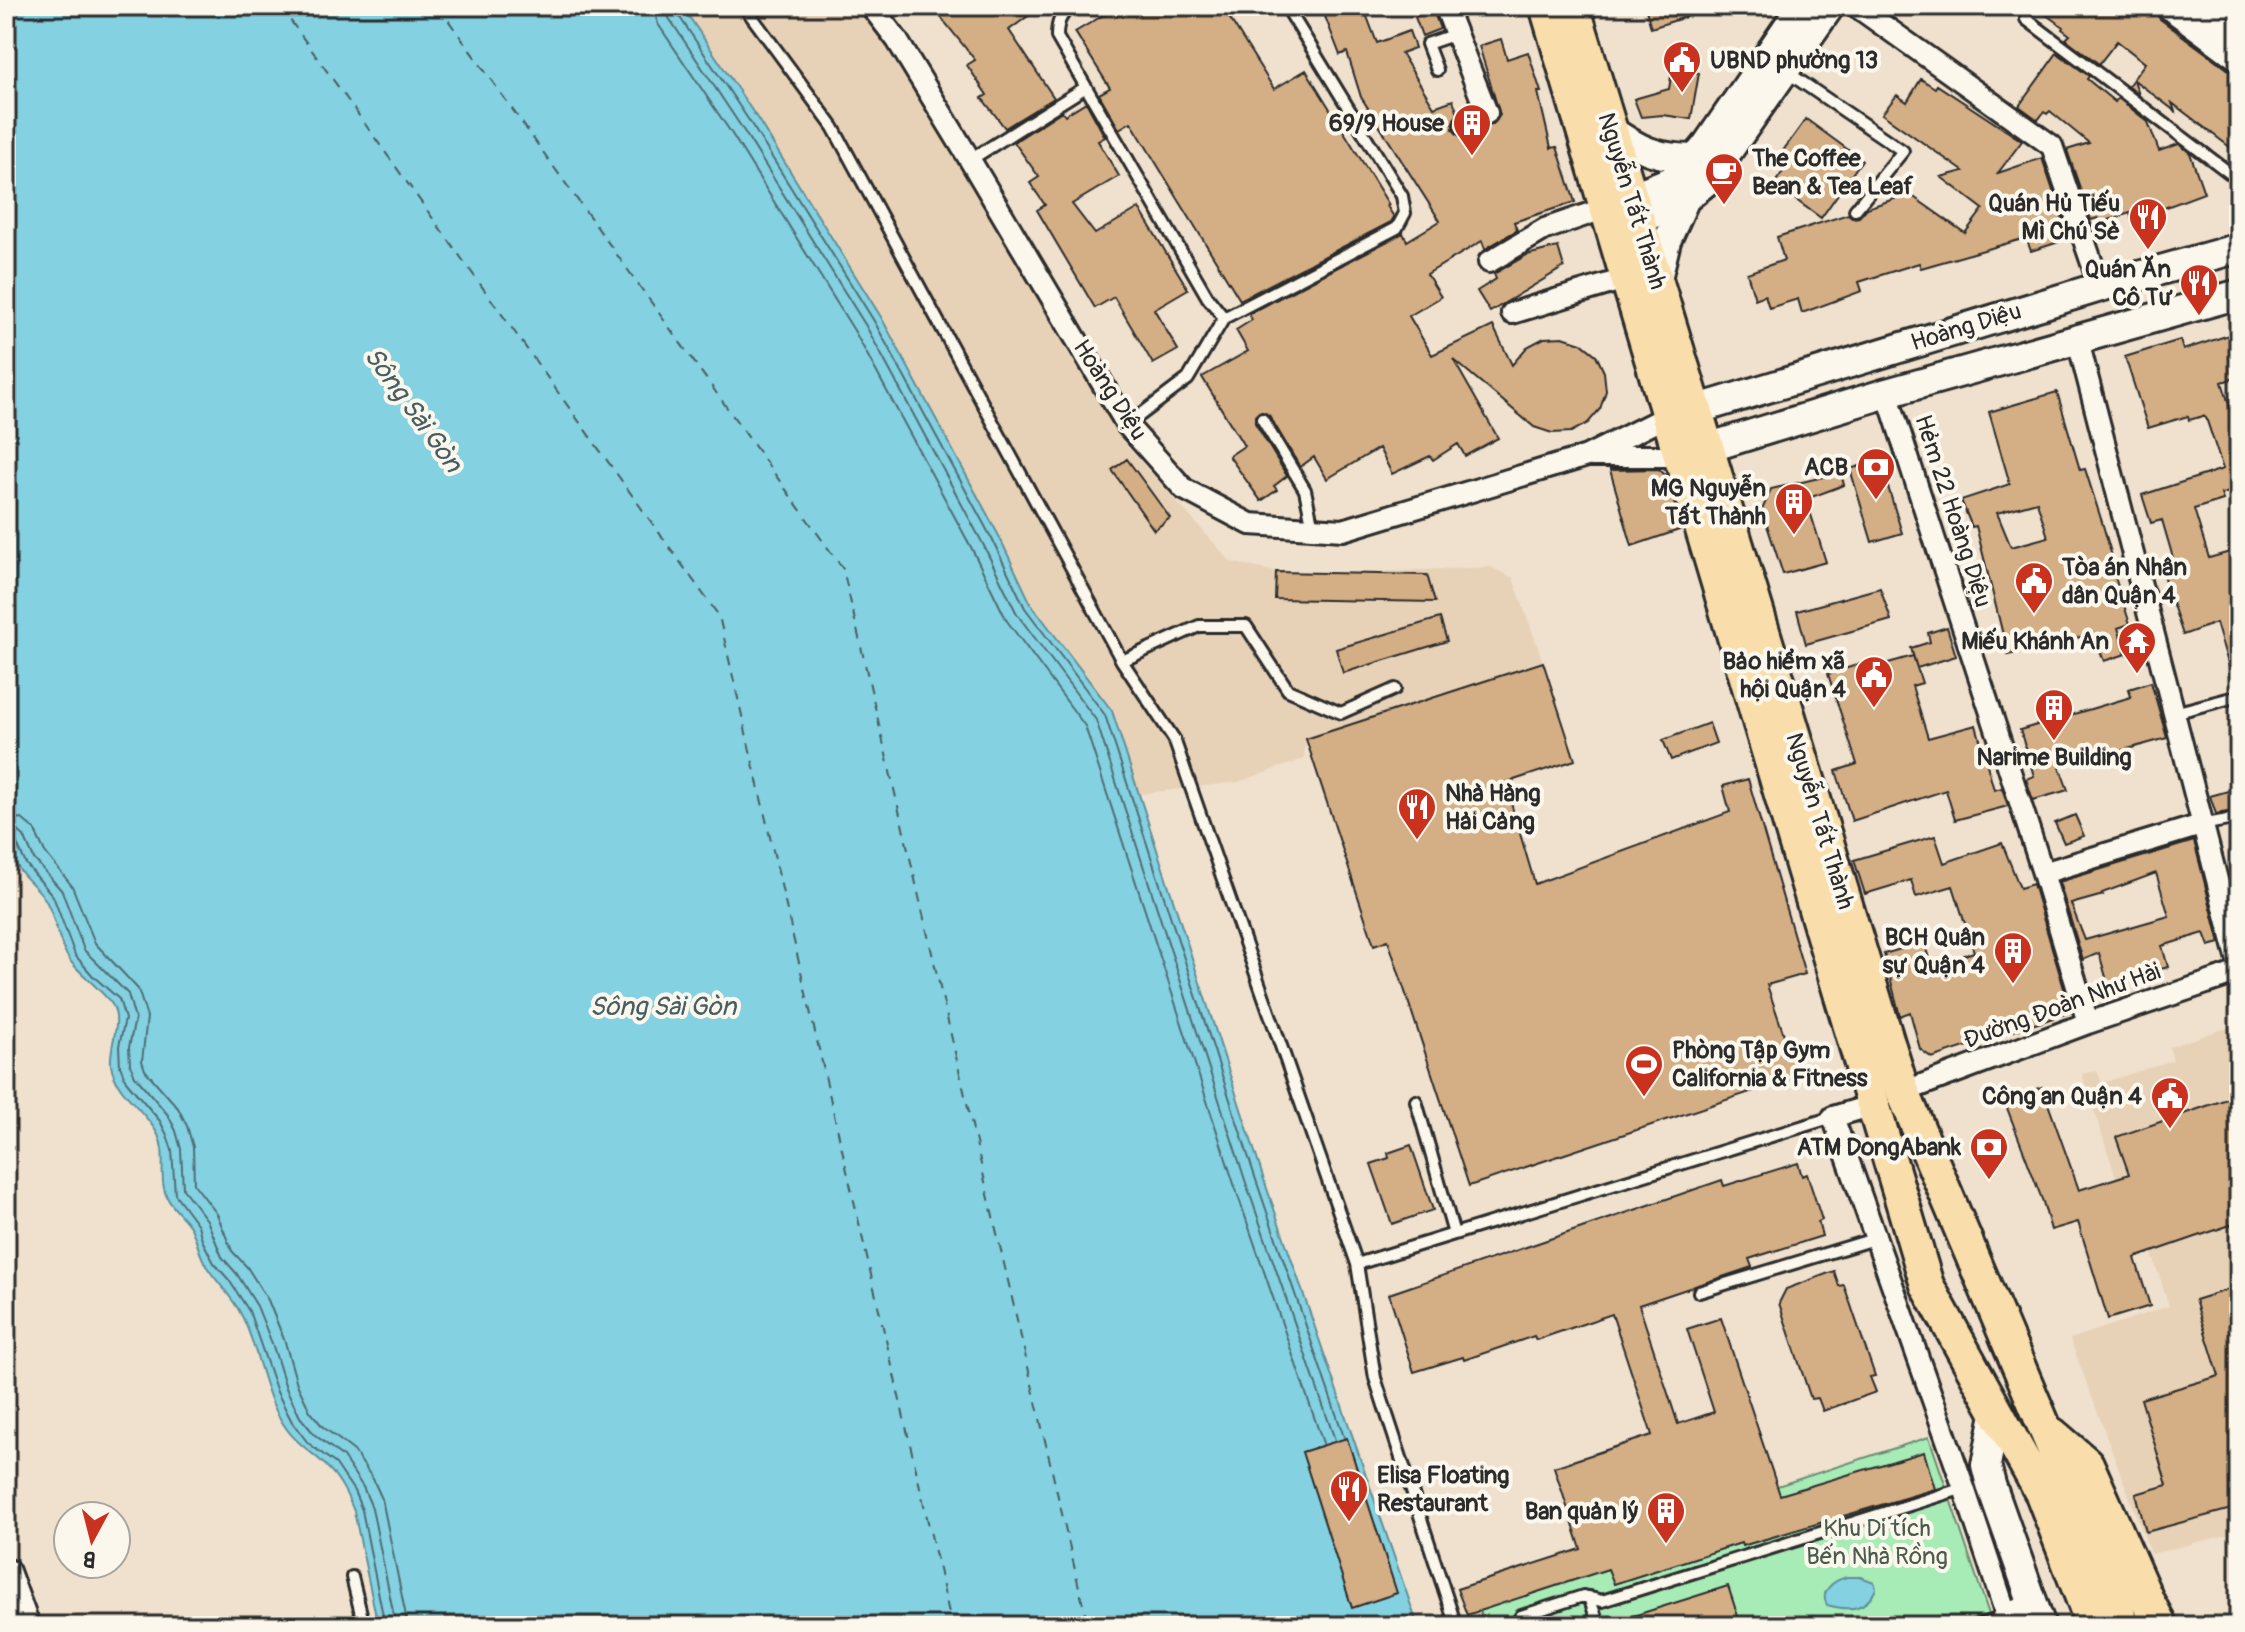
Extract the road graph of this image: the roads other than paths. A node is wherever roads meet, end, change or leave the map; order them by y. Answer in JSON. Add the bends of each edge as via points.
{"nodes":[{"id":1,"x":744,"y":6,"type":"edge"},
{"id":2,"x":1072,"y":6,"type":"edge"},
{"id":3,"x":1286,"y":6,"type":"edge"},
{"id":4,"x":1445,"y":6,"type":"edge"},
{"id":5,"x":1546,"y":6,"type":"edge"},
{"id":6,"x":1573,"y":6,"type":"edge"},
{"id":7,"x":1801,"y":6,"type":"edge"},
{"id":8,"x":1831,"y":6,"type":"edge"},
{"id":9,"x":1856,"y":6,"type":"edge"},
{"id":10,"x":2170,"y":6,"type":"edge"},
{"id":11,"x":2207,"y":6,"type":"edge"},
{"id":12,"x":878,"y":9,"type":"edge"},
{"id":13,"x":2026,"y":19,"type":"dead end"},
{"id":14,"x":2239,"y":30,"type":"edge"},
{"id":15,"x":1456,"y":34,"type":"junction"},
{"id":16,"x":2239,"y":57,"type":"edge"},
{"id":17,"x":1437,"y":70,"type":"dead end"},
{"id":18,"x":1785,"y":71,"type":"junction"},
{"id":19,"x":1086,"y":87,"type":"junction"},
{"id":20,"x":1465,"y":125,"type":"dead end"},
{"id":21,"x":1609,"y":128,"type":"junction"},
{"id":22,"x":1695,"y":158,"type":"junction"},
{"id":23,"x":970,"y":160,"type":"junction"},
{"id":24,"x":2239,"y":180,"type":"edge"},
{"id":25,"x":1686,"y":199,"type":"junction"},
{"id":26,"x":1625,"y":209,"type":"junction"},
{"id":27,"x":1855,"y":210,"type":"dead end"},
{"id":28,"x":2239,"y":248,"type":"edge"},
{"id":29,"x":1489,"y":262,"type":"dead end"},
{"id":30,"x":1642,"y":281,"type":"junction"},
{"id":31,"x":2100,"y":287,"type":"junction"},
{"id":32,"x":2239,"y":294,"type":"edge"},
{"id":33,"x":1512,"y":313,"type":"dead end"},
{"id":34,"x":1224,"y":318,"type":"junction"},
{"id":35,"x":2078,"y":341,"type":"junction"},
{"id":36,"x":1887,"y":393,"type":"junction"},
{"id":37,"x":1682,"y":412,"type":"junction"},
{"id":38,"x":1262,"y":419,"type":"dead end"},
{"id":39,"x":1127,"y":425,"type":"junction"},
{"id":40,"x":1693,"y":452,"type":"junction"},
{"id":41,"x":1587,"y":456,"type":"junction"},
{"id":42,"x":1313,"y":528,"type":"junction"},
{"id":43,"x":1122,"y":661,"type":"junction"},
{"id":44,"x":1395,"y":689,"type":"dead end"},
{"id":45,"x":2239,"y":696,"type":"edge"},
{"id":46,"x":2174,"y":713,"type":"junction"},
{"id":47,"x":2239,"y":818,"type":"edge"},
{"id":48,"x":2201,"y":825,"type":"junction"},
{"id":49,"x":2043,"y":873,"type":"junction"},
{"id":50,"x":2239,"y":965,"type":"edge"},
{"id":51,"x":2239,"y":972,"type":"edge"},
{"id":52,"x":2088,"y":1023,"type":"junction"},
{"id":53,"x":1888,"y":1098,"type":"junction"},
{"id":54,"x":1416,"y":1101,"type":"dead end"},
{"id":55,"x":1833,"y":1117,"type":"junction"},
{"id":56,"x":1910,"y":1229,"type":"junction"},
{"id":57,"x":1454,"y":1234,"type":"junction"},
{"id":58,"x":1874,"y":1239,"type":"junction"},
{"id":59,"x":1357,"y":1264,"type":"junction"},
{"id":60,"x":1699,"y":1292,"type":"dead end"},
{"id":61,"x":1996,"y":1414,"type":"junction"},
{"id":62,"x":2045,"y":1428,"type":"junction"},
{"id":63,"x":1964,"y":1488,"type":"junction"},
{"id":64,"x":2055,"y":1489,"type":"junction"},
{"id":65,"x":6,"y":1572,"type":"edge"},
{"id":66,"x":352,"y":1577,"type":"dead end"},
{"id":67,"x":1589,"y":1597,"type":"junction"},
{"id":68,"x":2037,"y":1617,"type":"edge"},
{"id":69,"x":2008,"y":1621,"type":"edge"},
{"id":70,"x":26,"y":1626,"type":"edge"},
{"id":71,"x":364,"y":1626,"type":"edge"},
{"id":72,"x":1456,"y":1626,"type":"edge"},
{"id":73,"x":1515,"y":1626,"type":"edge"},
{"id":74,"x":1599,"y":1626,"type":"edge"},
{"id":75,"x":1974,"y":1626,"type":"edge"},
{"id":76,"x":2093,"y":1626,"type":"edge"},
{"id":77,"x":2123,"y":1626,"type":"edge"},
{"id":78,"x":2161,"y":1626,"type":"edge"}],
"edges":[{"from":1,"to":43,"type":"lane","via":[[833,127]]},
{"from":2,"to":19,"type":"lane","via":[[1057,24],[1057,37]]},
{"from":3,"to":34,"type":"lane","via":[[1402,196],[1405,213],[1397,228]]},
{"from":4,"to":15,"type":"street"},
{"from":5,"to":26,"type":"main road","name":"Nguyễn Tất Thành"},
{"from":6,"to":21,"type":"main road","name":"Nguyễn Tất Thành"},
{"from":7,"to":22,"type":"street"},
{"from":8,"to":18,"type":"street"},
{"from":9,"to":31,"type":"street","via":[[2052,146]]},
{"from":10,"to":16,"type":"street"},
{"from":11,"to":14,"type":"street"},
{"from":12,"to":23,"type":"street","name":"Hoàng Diệu"},
{"from":13,"to":24,"type":"lane"},
{"from":15,"to":17,"type":"lane","via":[[1427,44]]},
{"from":15,"to":20,"type":"street","via":[[1487,113]]},
{"from":18,"to":25,"type":"street","via":[[1717,169]]},
{"from":18,"to":27,"type":"lane","via":[[1903,151]]},
{"from":19,"to":23,"type":"lane"},
{"from":19,"to":34,"type":"lane"},
{"from":21,"to":22,"type":"street","via":[[1653,154]]},
{"from":21,"to":26,"type":"main road","name":"Nguyễn Tất Thành"},
{"from":22,"to":26,"type":"street","via":[[1684,171]]},
{"from":23,"to":39,"type":"street","name":"Hoàng Diệu"},
{"from":25,"to":26,"type":"street"},
{"from":25,"to":30,"type":"street"},
{"from":26,"to":29,"type":"street","via":[[1545,229]]},
{"from":26,"to":30,"type":"main road","name":"Nguyễn Tất Thành"},
{"from":28,"to":31,"type":"main road","name":"Hoàng Diệu"},
{"from":30,"to":33,"type":"street"},
{"from":30,"to":37,"type":"main road","name":"Nguyễn Tất Thành"},
{"from":31,"to":37,"type":"main road","name":"Hoàng Diệu"},
{"from":32,"to":35,"type":"main road","name":"Hoàng Diệu"},
{"from":34,"to":39,"type":"lane","via":[[1188,379]]},
{"from":35,"to":36,"type":"main road","name":"Hoàng Diệu"},
{"from":35,"to":46,"type":"street"},
{"from":36,"to":40,"type":"main road","name":"Hoàng Diệu"},
{"from":36,"to":49,"type":"street","name":"Hẻm 22 Hoàng Diệu"},
{"from":37,"to":40,"type":"main road","name":"Nguyễn Tất Thành"},
{"from":37,"to":41,"type":"street","name":"Hoàng Diệu"},
{"from":38,"to":42,"type":"lane","via":[[1305,490]]},
{"from":39,"to":42,"type":"street","name":"Hoàng Diệu","via":[[1184,489],[1250,524]]},
{"from":40,"to":41,"type":"street","name":"Hoàng Diệu"},
{"from":40,"to":53,"type":"main road","name":"Nguyễn Tất Thành"},
{"from":41,"to":42,"type":"street","name":"Hoàng Diệu","via":[[1343,530]]},
{"from":43,"to":44,"type":"lane","via":[[1199,626],[1246,626],[1288,690],[1341,713]]},
{"from":43,"to":59,"type":"lane","via":[[1174,739]]},
{"from":45,"to":46,"type":"lane"},
{"from":46,"to":48,"type":"street"},
{"from":47,"to":48,"type":"lane"},
{"from":48,"to":49,"type":"street"},
{"from":48,"to":50,"type":"street"},
{"from":49,"to":52,"type":"street","name":"Hẻm 22 Hoàng Diệu"},
{"from":51,"to":52,"type":"street","name":"Đường Đoàn Như Hài"},
{"from":52,"to":53,"type":"street","name":"Đường Đoàn Như Hài"},
{"from":53,"to":55,"type":"street","name":"Đường Đoàn Như Hài"},
{"from":53,"to":56,"type":"main road","name":"Nguyễn Tất Thành"},
{"from":53,"to":62,"type":"main road","name":"Nguyễn Tất Thành"},
{"from":54,"to":57,"type":"lane"},
{"from":55,"to":57,"type":"lane"},
{"from":55,"to":58,"type":"street"},
{"from":56,"to":58,"type":"street"},
{"from":56,"to":61,"type":"main road","name":"Nguyễn Tất Thành","via":[[1927,1285]]},
{"from":57,"to":59,"type":"lane"},
{"from":58,"to":60,"type":"lane"},
{"from":58,"to":63,"type":"street"},
{"from":59,"to":72,"type":"lane","via":[[1375,1378]]},
{"from":61,"to":64,"type":"main road","name":"Nguyễn Tất Thành"},
{"from":61,"to":68,"type":"main road","via":[[1986,1465]]},
{"from":62,"to":64,"type":"main road","name":"Nguyễn Tất Thành"},
{"from":62,"to":78,"type":"main road","via":[[2087,1464]]},
{"from":63,"to":67,"type":"lane","via":[[1602,1601]]},
{"from":63,"to":69,"type":"street"},
{"from":64,"to":76,"type":"main road"},
{"from":64,"to":77,"type":"main road"},
{"from":65,"to":70,"type":"street"},
{"from":66,"to":71,"type":"lane"},
{"from":67,"to":73,"type":"lane","via":[[1521,1616]]},
{"from":67,"to":74,"type":"lane"},
{"from":68,"to":69,"type":"main road"},
{"from":69,"to":75,"type":"lane"}]}
